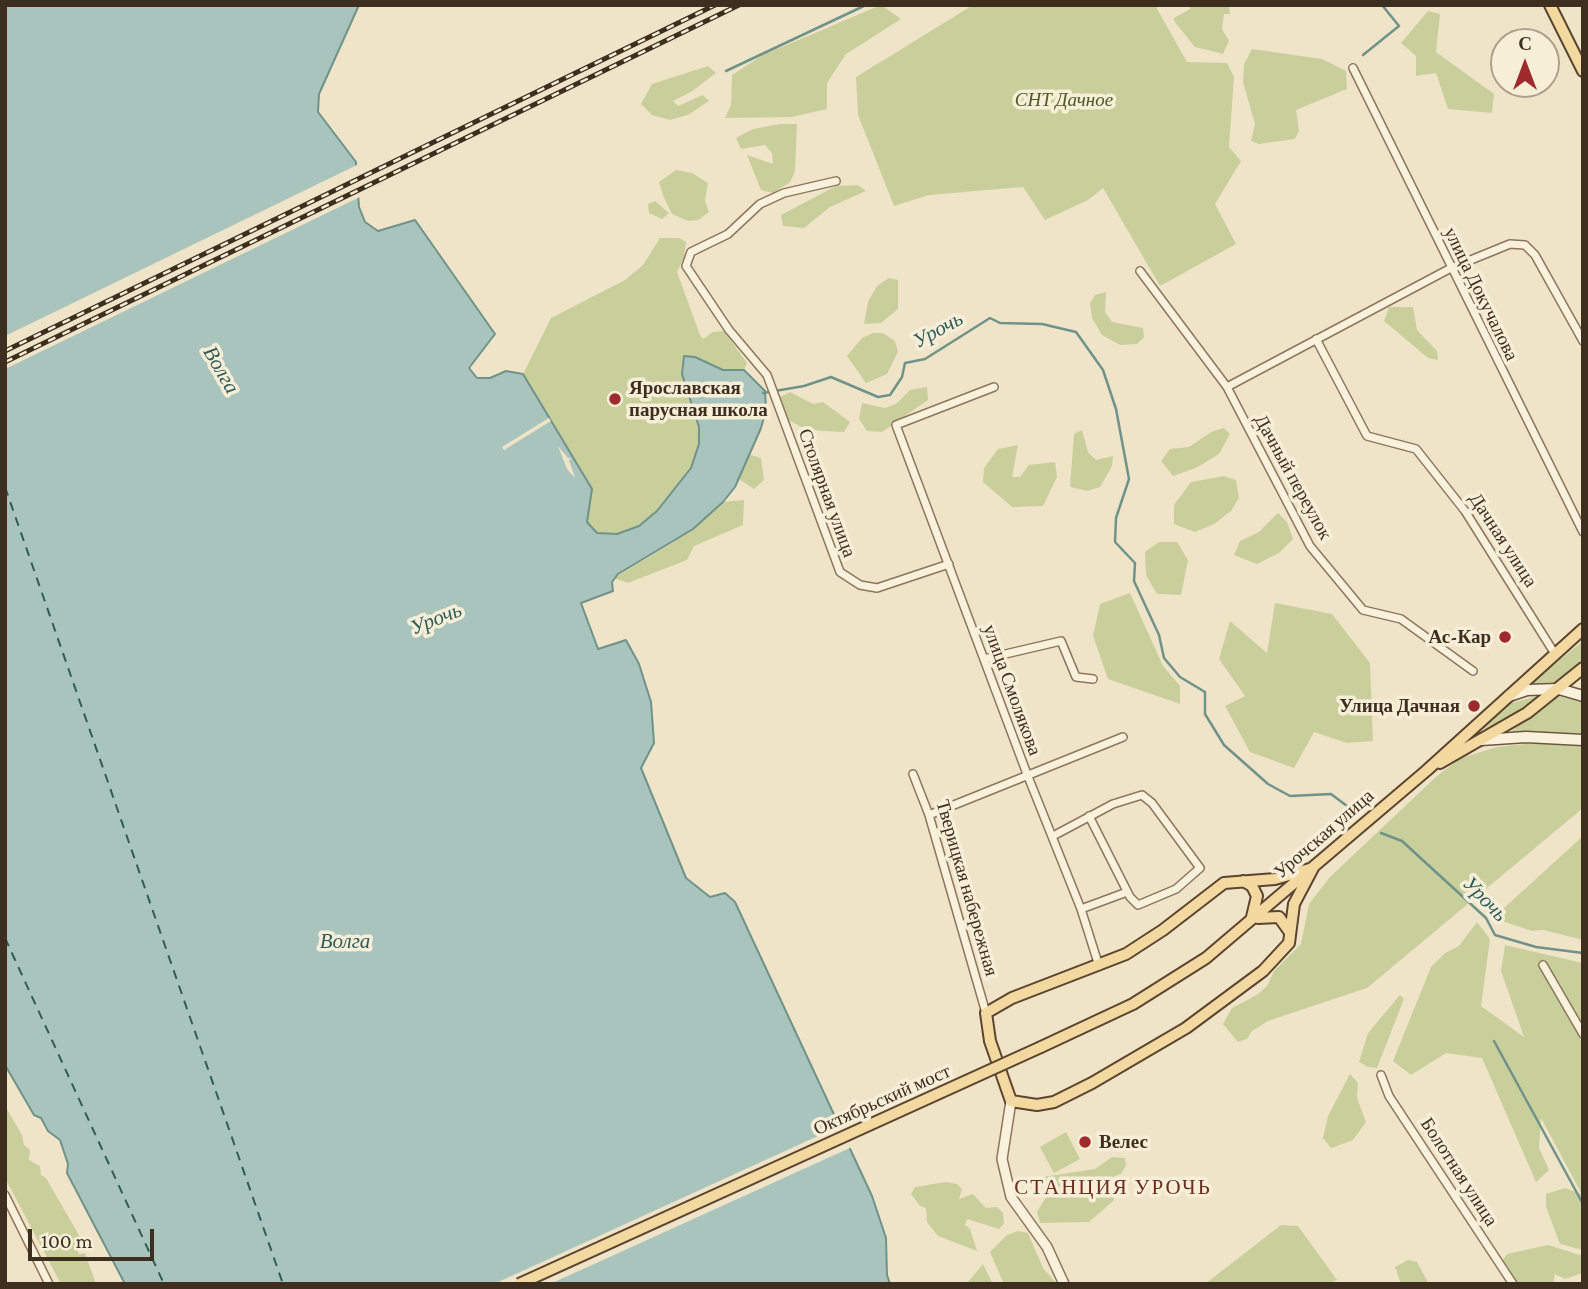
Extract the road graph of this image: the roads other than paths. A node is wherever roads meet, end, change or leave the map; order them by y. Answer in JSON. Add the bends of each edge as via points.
{"nodes":[{"id":1,"x":1550,"y":5,"type":"edge"},
{"id":2,"x":1353,"y":68,"type":"dead end"},
{"id":3,"x":1583,"y":71,"type":"edge"},
{"id":4,"x":836,"y":181,"type":"dead end"},
{"id":5,"x":1451,"y":268,"type":"junction"},
{"id":6,"x":1140,"y":271,"type":"dead end"},
{"id":7,"x":1316,"y":339,"type":"junction"},
{"id":8,"x":1583,"y":341,"type":"edge"},
{"id":9,"x":994,"y":387,"type":"dead end"},
{"id":10,"x":1227,"y":387,"type":"junction"},
{"id":11,"x":1583,"y":532,"type":"edge"},
{"id":12,"x":949,"y":565,"type":"junction"},
{"id":13,"x":1583,"y":629,"type":"edge"},
{"id":14,"x":1555,"y":653,"type":"junction"},
{"id":15,"x":984,"y":659,"type":"junction"},
{"id":16,"x":1583,"y":668,"type":"edge"},
{"id":17,"x":1473,"y":671,"type":"dead end"},
{"id":18,"x":1093,"y":679,"type":"dead end"},
{"id":19,"x":1559,"y":689,"type":"junction"},
{"id":20,"x":1583,"y":695,"type":"edge"},
{"id":21,"x":1505,"y":697,"type":"junction"},
{"id":22,"x":1123,"y":737,"type":"dead end"},
{"id":23,"x":1481,"y":740,"type":"junction"},
{"id":24,"x":1583,"y":740,"type":"edge"},
{"id":25,"x":1426,"y":771,"type":"junction"},
{"id":26,"x":913,"y":774,"type":"dead end"},
{"id":27,"x":1027,"y":774,"type":"junction"},
{"id":28,"x":929,"y":815,"type":"junction"},
{"id":29,"x":1089,"y":816,"type":"junction"},
{"id":30,"x":1053,"y":836,"type":"junction"},
{"id":31,"x":1313,"y":868,"type":"junction"},
{"id":32,"x":1236,"y":880,"type":"junction"},
{"id":33,"x":1127,"y":892,"type":"junction"},
{"id":34,"x":1081,"y":909,"type":"junction"},
{"id":35,"x":1246,"y":924,"type":"junction"},
{"id":36,"x":1290,"y":937,"type":"junction"},
{"id":37,"x":1543,"y":965,"type":"dead end"},
{"id":38,"x":1100,"y":967,"type":"junction"},
{"id":39,"x":985,"y":1013,"type":"junction"},
{"id":40,"x":1582,"y":1036,"type":"edge"},
{"id":41,"x":1381,"y":1075,"type":"dead end"},
{"id":42,"x":1011,"y":1101,"type":"junction"},
{"id":43,"x":5,"y":1195,"type":"edge"},
{"id":44,"x":49,"y":1284,"type":"edge"},
{"id":45,"x":519,"y":1284,"type":"edge"},
{"id":46,"x":1064,"y":1284,"type":"edge"},
{"id":47,"x":1513,"y":1284,"type":"edge"}],
"edges":[{"from":1,"to":3,"type":"main road"},
{"from":2,"to":5,"type":"street","name":"улица Докучалова"},
{"from":4,"to":12,"type":"street","name":"Столярная улица","via":[[784,193],[760,204],[728,234],[691,252],[686,266],[767,375],[840,572],[860,585],[877,588]]},
{"from":5,"to":7,"type":"street"},
{"from":5,"to":8,"type":"street","via":[[1510,244],[1525,245]]},
{"from":5,"to":11,"type":"street","name":"улица Докучалова"},
{"from":6,"to":10,"type":"street","name":"Дачный переулок"},
{"from":7,"to":10,"type":"street"},
{"from":7,"to":14,"type":"street","name":"Дачная улица","via":[[1367,436],[1416,449],[1465,511]]},
{"from":9,"to":12,"type":"street","name":"улица Смолякова","via":[[896,425]]},
{"from":10,"to":17,"type":"street","name":"Дачный переулок","via":[[1310,546],[1363,610],[1401,619]]},
{"from":12,"to":15,"type":"street","name":"улица Смолякова"},
{"from":13,"to":14,"type":"main road","name":"Урочская улица"},
{"from":14,"to":21,"type":"main road","name":"Урочская улица"},
{"from":15,"to":18,"type":"street","via":[[1062,641],[1076,677]]},
{"from":15,"to":27,"type":"street","name":"улица Смолякова"},
{"from":16,"to":19,"type":"main road","name":"Урочская улица"},
{"from":19,"to":20,"type":"main road"},
{"from":19,"to":21,"type":"main road","via":[[1527,690]]},
{"from":19,"to":23,"type":"main road","name":"Урочская улица"},
{"from":21,"to":25,"type":"main road","name":"Урочская улица"},
{"from":22,"to":27,"type":"street"},
{"from":23,"to":24,"type":"main road"},
{"from":23,"to":25,"type":"main road","name":"Урочская улица"},
{"from":25,"to":31,"type":"main road","name":"Урочская улица"},
{"from":26,"to":28,"type":"street","name":"Тверицкая набережная"},
{"from":27,"to":28,"type":"street"},
{"from":27,"to":30,"type":"street","name":"улица Смолякова"},
{"from":28,"to":39,"type":"street","name":"Тверицкая набережная"},
{"from":29,"to":30,"type":"street"},
{"from":29,"to":33,"type":"street"},
{"from":29,"to":33,"type":"street","via":[[1142,795],[1200,868],[1176,889],[1138,905]]},
{"from":30,"to":34,"type":"street","name":"улица Смолякова"},
{"from":31,"to":32,"type":"main road","via":[[1275,879]]},
{"from":31,"to":35,"type":"main road","name":"Урочская улица"},
{"from":31,"to":36,"type":"main road","via":[[1297,893]]},
{"from":32,"to":35,"type":"main road","via":[[1248,882],[1257,897],[1256,909]]},
{"from":32,"to":38,"type":"main road","via":[[1217,886],[1148,941]]},
{"from":33,"to":34,"type":"street"},
{"from":34,"to":38,"type":"street","name":"улица Смолякова"},
{"from":35,"to":36,"type":"main road","via":[[1266,915],[1279,917],[1287,924]]},
{"from":35,"to":45,"type":"main road","name":"Октябрьский мост","bridge":true,"via":[[1156,991]]},
{"from":36,"to":42,"type":"main road","via":[[1285,950],[1263,971],[1155,1048],[1054,1102]]},
{"from":37,"to":40,"type":"street"},
{"from":38,"to":39,"type":"main road","via":[[1022,994]]},
{"from":39,"to":42,"type":"main road"},
{"from":41,"to":47,"type":"street","name":"Болотная улица","via":[[1389,1096]]},
{"from":42,"to":46,"type":"street","via":[[1002,1159],[1011,1197],[1047,1247]]},
{"from":43,"to":44,"type":"street"}]}
